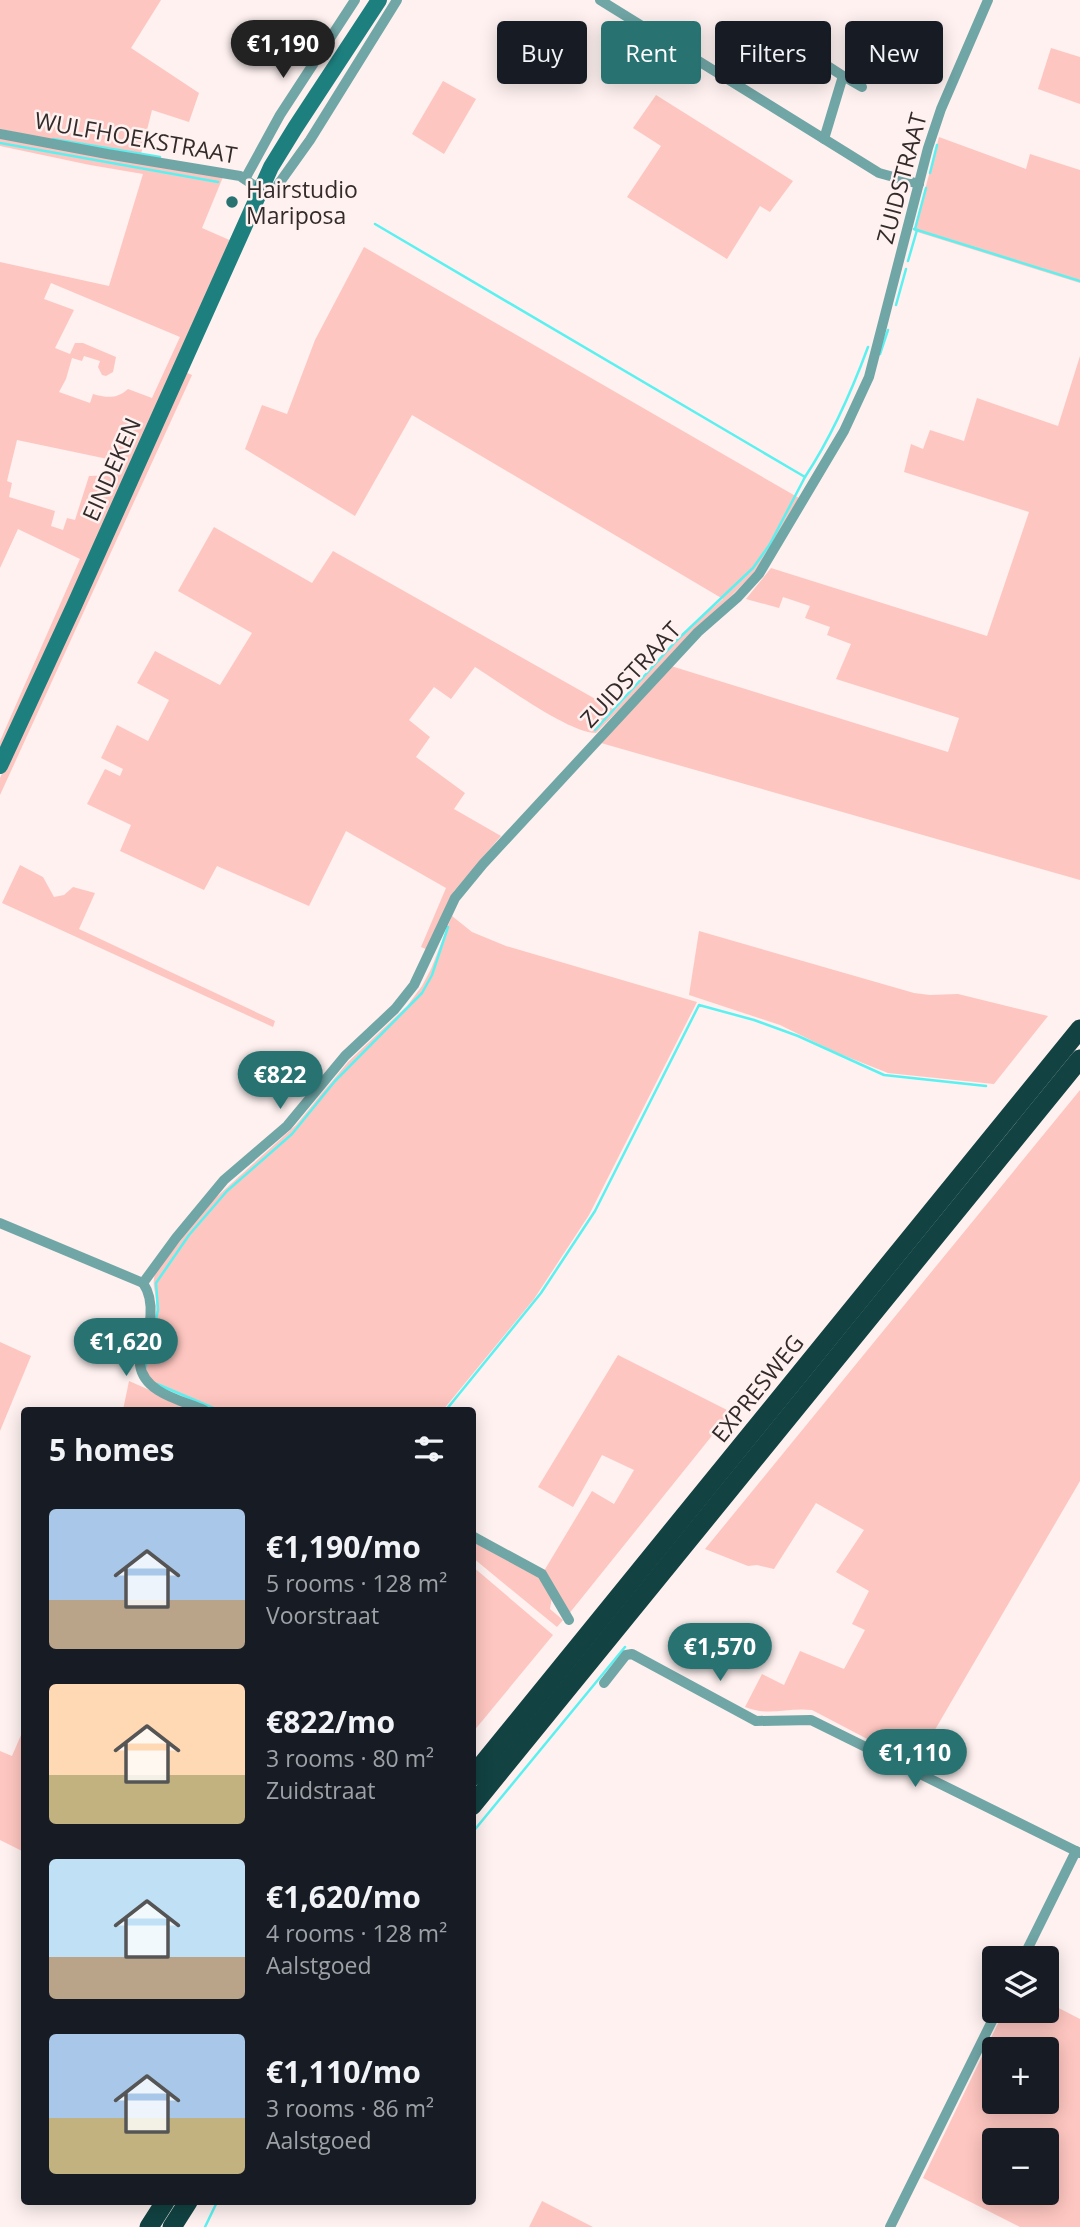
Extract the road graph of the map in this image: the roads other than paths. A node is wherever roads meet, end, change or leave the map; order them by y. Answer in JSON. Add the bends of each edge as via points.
{"nodes":[{"id":1,"x":355,"y":0,"type":"edge"},
{"id":2,"x":379,"y":0,"type":"edge"},
{"id":3,"x":397,"y":0,"type":"edge"},
{"id":4,"x":600,"y":0,"type":"edge"},
{"id":5,"x":988,"y":0,"type":"edge"},
{"id":6,"x":831,"y":68,"type":"edge"},
{"id":7,"x":843,"y":76,"type":"junction"},
{"id":8,"x":862,"y":87,"type":"dead end"},
{"id":9,"x":0,"y":134,"type":"edge"},
{"id":10,"x":824,"y":139,"type":"junction"},
{"id":11,"x":245,"y":179,"type":"junction"},
{"id":12,"x":919,"y":184,"type":"junction"},
{"id":13,"x":261,"y":190,"type":"junction"},
{"id":14,"x":0,"y":766,"type":"edge"},
{"id":15,"x":1080,"y":1029,"type":"edge"},
{"id":16,"x":1080,"y":1059,"type":"edge"},
{"id":17,"x":0,"y":1223,"type":"edge"},
{"id":18,"x":143,"y":1283,"type":"junction"},
{"id":19,"x":197,"y":1407,"type":"edge"},
{"id":20,"x":476,"y":1538,"type":"edge"},
{"id":21,"x":569,"y":1620,"type":"dead end"},
{"id":22,"x":604,"y":1683,"type":"dead end"},
{"id":23,"x":476,"y":1772,"type":"edge"},
{"id":24,"x":476,"y":1801,"type":"edge"},
{"id":25,"x":1078,"y":1852,"type":"edge"},
{"id":26,"x":1029,"y":1946,"type":"edge"},
{"id":27,"x":991,"y":2023,"type":"edge"},
{"id":28,"x":163,"y":2205,"type":"edge"},
{"id":29,"x":186,"y":2205,"type":"edge"},
{"id":30,"x":149,"y":2227,"type":"edge"},
{"id":31,"x":172,"y":2227,"type":"edge"},
{"id":32,"x":890,"y":2227,"type":"edge"}],
"edges":[{"from":1,"to":11,"type":"street","via":[[280,115]]},
{"from":2,"to":13,"type":"street","name":"EINDEKEN","via":[[295,128]]},
{"from":3,"to":13,"type":"street","via":[[275,189]]},
{"from":4,"to":10,"type":"street"},
{"from":5,"to":12,"type":"street","name":"ZUIDSTRAAT","via":[[941,108]]},
{"from":6,"to":7,"type":"street"},
{"from":7,"to":8,"type":"street"},
{"from":7,"to":10,"type":"street"},
{"from":9,"to":11,"type":"street","name":"WULFHOEKSTRAAT"},
{"from":10,"to":12,"type":"street","via":[[879,173]]},
{"from":11,"to":13,"type":"street","name":"WULFHOEKSTRAAT"},
{"from":12,"to":18,"type":"street","name":"ZUIDSTRAAT","via":[[869,377],[844,431],[760,574],[698,632],[483,864],[455,898],[414,985],[395,1009],[345,1056],[287,1126],[224,1180]]},
{"from":13,"to":14,"type":"street","name":"EINDEKEN"},
{"from":15,"to":23,"type":"highway","name":"EXPRESWEG"},
{"from":16,"to":24,"type":"highway","name":"EXPRESWEG"},
{"from":17,"to":18,"type":"street"},
{"from":18,"to":19,"type":"street","via":[[152,1306],[142,1375],[154,1388]]},
{"from":20,"to":21,"type":"street","via":[[542,1574]]},
{"from":22,"to":25,"type":"street","via":[[626,1655],[632,1654],[756,1721],[811,1720]]},
{"from":25,"to":26,"type":"street"},
{"from":27,"to":32,"type":"street"},
{"from":28,"to":30,"type":"highway"},
{"from":29,"to":31,"type":"highway"}]}
